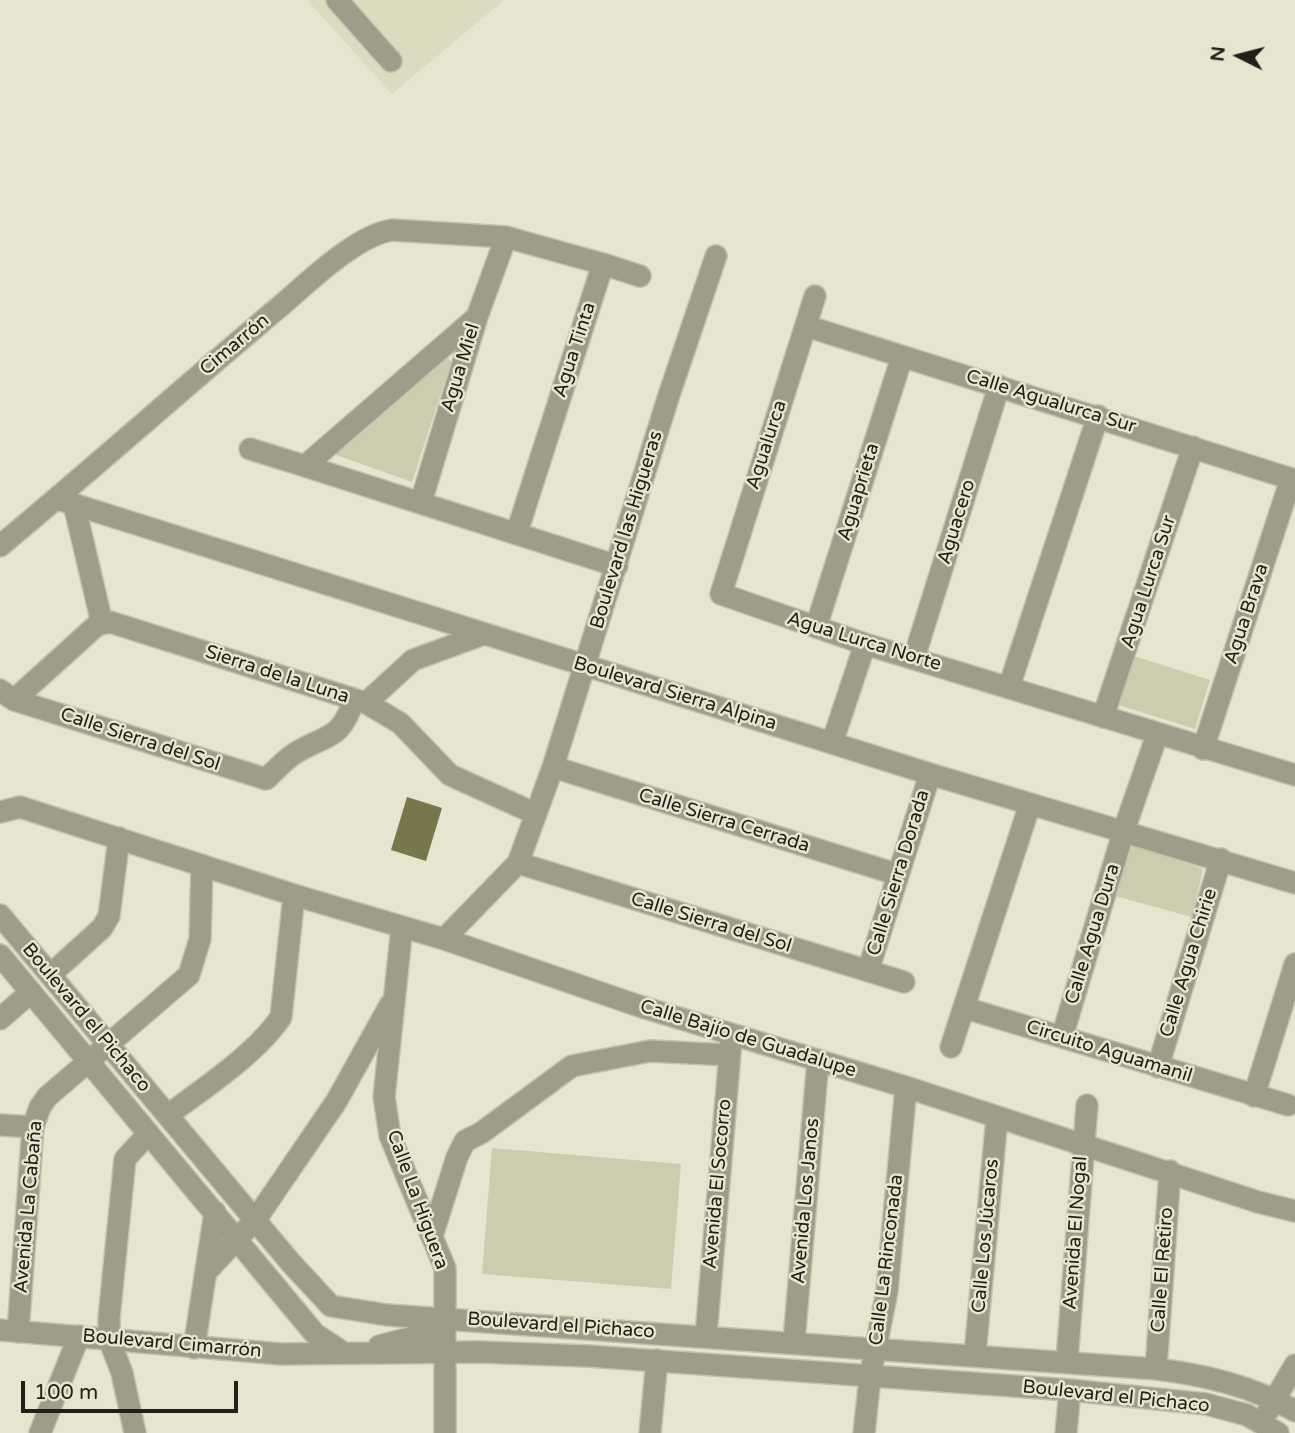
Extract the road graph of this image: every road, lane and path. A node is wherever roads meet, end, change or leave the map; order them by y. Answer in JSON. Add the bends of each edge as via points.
{"nodes":[{"id":1,"x":337,"y":0,"type":"edge"},
{"id":2,"x":391,"y":61,"type":"dead end"},
{"id":3,"x":506,"y":237,"type":"junction"},
{"id":4,"x":716,"y":256,"type":"dead end"},
{"id":5,"x":603,"y":264,"type":"junction"},
{"id":6,"x":640,"y":276,"type":"dead end"},
{"id":7,"x":815,"y":296,"type":"dead end"},
{"id":8,"x":477,"y":317,"type":"junction"},
{"id":9,"x":806,"y":326,"type":"junction"},
{"id":10,"x":902,"y":357,"type":"junction"},
{"id":11,"x":999,"y":386,"type":"junction"},
{"id":12,"x":1098,"y":416,"type":"junction"},
{"id":13,"x":1193,"y":447,"type":"junction"},
{"id":14,"x":250,"y":449,"type":"dead end"},
{"id":15,"x":305,"y":466,"type":"junction"},
{"id":16,"x":1293,"y":480,"type":"edge"},
{"id":17,"x":66,"y":502,"type":"junction"},
{"id":18,"x":421,"y":502,"type":"junction"},
{"id":19,"x":517,"y":532,"type":"junction"},
{"id":20,"x":0,"y":546,"type":"edge"},
{"id":21,"x":617,"y":566,"type":"junction"},
{"id":22,"x":721,"y":594,"type":"joint"},
{"id":23,"x":102,"y":623,"type":"junction"},
{"id":24,"x":816,"y":627,"type":"junction"},
{"id":25,"x":484,"y":634,"type":"junction"},
{"id":26,"x":865,"y":643,"type":"junction"},
{"id":27,"x":914,"y":658,"type":"junction"},
{"id":28,"x":584,"y":665,"type":"junction"},
{"id":29,"x":1009,"y":687,"type":"junction"},
{"id":30,"x":7,"y":695,"type":"edge"},
{"id":31,"x":360,"y":701,"type":"junction"},
{"id":32,"x":1103,"y":717,"type":"junction"},
{"id":33,"x":1157,"y":735,"type":"junction"},
{"id":34,"x":832,"y":743,"type":"junction"},
{"id":35,"x":1203,"y":748,"type":"junction"},
{"id":36,"x":553,"y":766,"type":"junction"},
{"id":37,"x":930,"y":774,"type":"junction"},
{"id":38,"x":1295,"y":775,"type":"edge"},
{"id":39,"x":1030,"y":804,"type":"junction"},
{"id":40,"x":0,"y":813,"type":"edge"},
{"id":41,"x":537,"y":814,"type":"junction"},
{"id":42,"x":1124,"y":830,"type":"junction"},
{"id":43,"x":119,"y":838,"type":"junction"},
{"id":44,"x":1221,"y":859,"type":"junction"},
{"id":45,"x":518,"y":863,"type":"junction"},
{"id":46,"x":202,"y":865,"type":"junction"},
{"id":47,"x":896,"y":874,"type":"junction"},
{"id":48,"x":1295,"y":883,"type":"edge"},
{"id":49,"x":294,"y":895,"type":"junction"},
{"id":50,"x":0,"y":915,"type":"edge"},
{"id":51,"x":402,"y":927,"type":"junction"},
{"id":52,"x":444,"y":939,"type":"junction"},
{"id":53,"x":0,"y":955,"type":"edge"},
{"id":54,"x":1295,"y":964,"type":"edge"},
{"id":55,"x":868,"y":971,"type":"junction"},
{"id":56,"x":50,"y":975,"type":"junction"},
{"id":57,"x":904,"y":982,"type":"dead end"},
{"id":58,"x":31,"y":992,"type":"junction"},
{"id":59,"x":396,"y":994,"type":"junction"},
{"id":60,"x":965,"y":1008,"type":"junction"},
{"id":61,"x":0,"y":1019,"type":"edge"},
{"id":62,"x":1062,"y":1037,"type":"junction"},
{"id":63,"x":110,"y":1044,"type":"junction"},
{"id":64,"x":730,"y":1044,"type":"junction"},
{"id":65,"x":951,"y":1047,"type":"dead end"},
{"id":66,"x":818,"y":1060,"type":"junction"},
{"id":67,"x":88,"y":1061,"type":"junction"},
{"id":68,"x":1158,"y":1067,"type":"junction"},
{"id":69,"x":906,"y":1087,"type":"junction"},
{"id":70,"x":1254,"y":1096,"type":"junction"},
{"id":71,"x":1087,"y":1105,"type":"dead end"},
{"id":72,"x":1288,"y":1105,"type":"dead end"},
{"id":73,"x":168,"y":1115,"type":"junction"},
{"id":74,"x":997,"y":1117,"type":"junction"},
{"id":75,"x":0,"y":1125,"type":"edge"},
{"id":76,"x":33,"y":1127,"type":"junction"},
{"id":77,"x":148,"y":1133,"type":"junction"},
{"id":78,"x":1082,"y":1144,"type":"junction"},
{"id":79,"x":1170,"y":1171,"type":"junction"},
{"id":80,"x":1295,"y":1211,"type":"edge"},
{"id":81,"x":215,"y":1212,"type":"junction"},
{"id":82,"x":256,"y":1219,"type":"junction"},
{"id":83,"x":433,"y":1233,"type":"junction"},
{"id":84,"x":237,"y":1239,"type":"junction"},
{"id":85,"x":206,"y":1272,"type":"junction"},
{"id":86,"x":445,"y":1319,"type":"junction"},
{"id":87,"x":9,"y":1331,"type":"edge"},
{"id":88,"x":706,"y":1335,"type":"junction"},
{"id":89,"x":79,"y":1336,"type":"junction"},
{"id":90,"x":109,"y":1339,"type":"junction"},
{"id":91,"x":794,"y":1341,"type":"junction"},
{"id":92,"x":877,"y":1347,"type":"junction"},
{"id":93,"x":194,"y":1348,"type":"junction"},
{"id":94,"x":444,"y":1352,"type":"junction"},
{"id":95,"x":351,"y":1353,"type":"junction"},
{"id":96,"x":975,"y":1354,"type":"junction"},
{"id":97,"x":1067,"y":1360,"type":"junction"},
{"id":98,"x":662,"y":1361,"type":"junction"},
{"id":99,"x":1295,"y":1365,"type":"edge"},
{"id":100,"x":1156,"y":1369,"type":"junction"},
{"id":101,"x":870,"y":1377,"type":"junction"},
{"id":102,"x":1076,"y":1391,"type":"junction"},
{"id":103,"x":1276,"y":1400,"type":"junction"},
{"id":104,"x":1295,"y":1410,"type":"edge"},
{"id":105,"x":1295,"y":1423,"type":"edge"},
{"id":106,"x":1270,"y":1428,"type":"edge"},
{"id":107,"x":40,"y":1433,"type":"edge"},
{"id":108,"x":135,"y":1433,"type":"edge"},
{"id":109,"x":445,"y":1433,"type":"edge"},
{"id":110,"x":650,"y":1433,"type":"edge"},
{"id":111,"x":662,"y":1433,"type":"edge"},
{"id":112,"x":864,"y":1433,"type":"edge"},
{"id":113,"x":1066,"y":1433,"type":"edge"},
{"id":114,"x":1078,"y":1433,"type":"edge"},
{"id":115,"x":1288,"y":1433,"type":"edge"}],
"edges":[{"from":1,"to":2,"type":"street"},
{"from":3,"to":5,"type":"street"},
{"from":3,"to":8,"type":"street","name":"Agua Miel"},
{"from":3,"to":17,"type":"street","name":"Cimarrón","via":[[392,230],[361,242],[208,367]]},
{"from":4,"to":21,"type":"street","name":"Boulevard las Higueras"},
{"from":5,"to":6,"type":"street"},
{"from":5,"to":19,"type":"street","name":"Agua Tinta"},
{"from":7,"to":9,"type":"street","name":"Agualurca"},
{"from":8,"to":15,"type":"street"},
{"from":8,"to":18,"type":"street","name":"Agua Miel"},
{"from":9,"to":10,"type":"street","name":"Calle Agualurca Sur"},
{"from":9,"to":22,"type":"street","name":"Agualurca"},
{"from":10,"to":11,"type":"street","name":"Calle Agualurca Sur"},
{"from":10,"to":24,"type":"street","name":"Aguaprieta"},
{"from":11,"to":12,"type":"street","name":"Calle Agualurca Sur"},
{"from":11,"to":27,"type":"street","name":"Aguacero"},
{"from":12,"to":13,"type":"street","name":"Calle Agualurca Sur"},
{"from":12,"to":29,"type":"street"},
{"from":13,"to":16,"type":"street","name":"Calle Agualurca Sur"},
{"from":13,"to":32,"type":"street","name":"Agua Lurca Sur"},
{"from":14,"to":15,"type":"street"},
{"from":15,"to":18,"type":"street"},
{"from":16,"to":35,"type":"street","name":"Agua Brava"},
{"from":17,"to":20,"type":"street","name":"Cimarrón"},
{"from":17,"to":23,"type":"street"},
{"from":17,"to":25,"type":"street","name":"Boulevard Sierra Alpina"},
{"from":18,"to":19,"type":"street"},
{"from":19,"to":21,"type":"street"},
{"from":21,"to":28,"type":"street","name":"Boulevard las Higueras"},
{"from":22,"to":24,"type":"street","name":"Agua Lurca Norte"},
{"from":23,"to":30,"type":"street"},
{"from":23,"to":31,"type":"street","name":"Sierra de la Luna"},
{"from":24,"to":26,"type":"street","name":"Agua Lurca Norte"},
{"from":25,"to":28,"type":"street","name":"Boulevard Sierra Alpina"},
{"from":25,"to":31,"type":"street","via":[[413,660]]},
{"from":26,"to":27,"type":"street","name":"Agua Lurca Norte"},
{"from":26,"to":34,"type":"street"},
{"from":27,"to":29,"type":"street","name":"Agua Lurca Norte"},
{"from":28,"to":34,"type":"street","name":"Boulevard Sierra Alpina"},
{"from":28,"to":36,"type":"street","name":"Boulevard las Higueras"},
{"from":29,"to":32,"type":"street","name":"Agua Lurca Norte"},
{"from":30,"to":31,"type":"street","name":"Calle Sierra del Sol","via":[[266,779],[290,757],[335,734]]},
{"from":31,"to":41,"type":"street","name":"Sierra de la Luna","via":[[400,723],[450,775]]},
{"from":32,"to":33,"type":"street","name":"Agua Lurca Norte"},
{"from":33,"to":35,"type":"street","name":"Agua Lurca Norte"},
{"from":33,"to":42,"type":"street","name":"Calle Agua Dura"},
{"from":34,"to":37,"type":"street","name":"Boulevard Sierra Alpina"},
{"from":35,"to":38,"type":"street","name":"Agua Lurca Norte"},
{"from":36,"to":41,"type":"street","name":"Boulevard las Higueras"},
{"from":36,"to":47,"type":"street","name":"Calle Sierra Cerrada"},
{"from":37,"to":39,"type":"street","name":"Boulevard Sierra Alpina"},
{"from":37,"to":47,"type":"street","name":"Calle Sierra Dorada"},
{"from":39,"to":42,"type":"street","name":"Boulevard Sierra Alpina"},
{"from":39,"to":60,"type":"street"},
{"from":40,"to":43,"type":"street","name":"Calle Bajío de Guadalupe","via":[[20,807]]},
{"from":41,"to":45,"type":"street","name":"Boulevard las Higueras"},
{"from":42,"to":44,"type":"street","name":"Boulevard Sierra Alpina"},
{"from":42,"to":62,"type":"street","name":"Calle Agua Dura"},
{"from":43,"to":46,"type":"street","name":"Calle Bajío de Guadalupe"},
{"from":43,"to":56,"type":"street","via":[[109,916],[102,928]]},
{"from":44,"to":48,"type":"street","name":"Boulevard Sierra Alpina"},
{"from":44,"to":68,"type":"street","name":"Calle Agua Chirie"},
{"from":45,"to":52,"type":"street","name":"Boulevard las Higueras"},
{"from":45,"to":55,"type":"street","name":"Calle Sierra del Sol"},
{"from":46,"to":49,"type":"street","name":"Calle Bajío de Guadalupe"},
{"from":46,"to":63,"type":"street","name":"Avenida La Cabaña","via":[[200,939],[189,975]]},
{"from":47,"to":55,"type":"street","name":"Calle Sierra Dorada"},
{"from":49,"to":51,"type":"street","name":"Calle Bajío de Guadalupe"},
{"from":49,"to":73,"type":"street","via":[[281,1017],[225,1071]]},
{"from":50,"to":56,"type":"street","name":"Boulevard el Pichaco"},
{"from":51,"to":52,"type":"street","name":"Calle Bajío de Guadalupe"},
{"from":51,"to":59,"type":"street","name":"Calle La Higuera"},
{"from":52,"to":64,"type":"street","name":"Calle Bajío de Guadalupe","via":[[639,1006]]},
{"from":53,"to":58,"type":"street","name":"Boulevard el Pichaco"},
{"from":54,"to":70,"type":"street"},
{"from":55,"to":57,"type":"street","name":"Calle Sierra del Sol"},
{"from":56,"to":63,"type":"street","name":"Boulevard el Pichaco"},
{"from":58,"to":61,"type":"street"},
{"from":58,"to":67,"type":"street","name":"Boulevard el Pichaco"},
{"from":59,"to":82,"type":"street","via":[[336,1102]]},
{"from":59,"to":83,"type":"street","name":"Calle La Higuera","via":[[384,1097],[390,1136]]},
{"from":60,"to":62,"type":"street","name":"Circuito Aguamanil"},
{"from":60,"to":65,"type":"street"},
{"from":62,"to":68,"type":"street","name":"Circuito Aguamanil"},
{"from":63,"to":67,"type":"street","name":"Avenida La Cabaña"},
{"from":63,"to":73,"type":"street","name":"Boulevard el Pichaco"},
{"from":64,"to":66,"type":"street","name":"Calle Bajío de Guadalupe"},
{"from":64,"to":83,"type":"street","via":[[650,1051],[572,1066],[465,1141]]},
{"from":64,"to":88,"type":"street","name":"Avenida El Socorro"},
{"from":66,"to":69,"type":"street","name":"Calle Bajío de Guadalupe"},
{"from":66,"to":91,"type":"street","name":"Avenida Los Janos"},
{"from":67,"to":76,"type":"street","name":"Avenida La Cabaña","via":[[47,1097]]},
{"from":67,"to":77,"type":"street","name":"Boulevard el Pichaco"},
{"from":68,"to":70,"type":"street","name":"Circuito Aguamanil"},
{"from":69,"to":74,"type":"street","name":"Calle Bajío de Guadalupe"},
{"from":69,"to":92,"type":"street","name":"Calle La Rinconada","via":[[887,1291]]},
{"from":70,"to":72,"type":"street","name":"Circuito Aguamanil"},
{"from":71,"to":78,"type":"street","name":"Avenida El Nogal"},
{"from":73,"to":82,"type":"street","name":"Boulevard el Pichaco"},
{"from":74,"to":78,"type":"street","name":"Calle Bajío de Guadalupe"},
{"from":74,"to":96,"type":"street","name":"Calle Los Júcaros"},
{"from":75,"to":76,"type":"street"},
{"from":76,"to":87,"type":"street","name":"Avenida La Cabaña"},
{"from":77,"to":81,"type":"street","name":"Boulevard el Pichaco"},
{"from":77,"to":90,"type":"street","via":[[125,1159]]},
{"from":78,"to":79,"type":"street","name":"Calle Bajío de Guadalupe"},
{"from":78,"to":97,"type":"street","name":"Avenida El Nogal"},
{"from":79,"to":80,"type":"street","name":"Calle Bajío de Guadalupe"},
{"from":79,"to":100,"type":"street","name":"Calle El Retiro"},
{"from":81,"to":84,"type":"street","name":"Boulevard el Pichaco"},
{"from":81,"to":85,"type":"street"},
{"from":82,"to":84,"type":"street"},
{"from":82,"to":86,"type":"street","name":"Boulevard el Pichaco","via":[[331,1306]]},
{"from":83,"to":86,"type":"street","name":"Calle La Higuera","via":[[445,1268]]},
{"from":84,"to":85,"type":"street"},
{"from":84,"to":95,"type":"street","name":"Boulevard el Pichaco","via":[[315,1334]]},
{"from":85,"to":93,"type":"street"},
{"from":86,"to":88,"type":"street","name":"Boulevard el Pichaco"},
{"from":86,"to":94,"type":"street","name":"Calle La Higuera"},
{"from":86,"to":95,"type":"street","via":[[433,1332]]},
{"from":87,"to":89,"type":"street","name":"Boulevard Cimarrón"},
{"from":88,"to":91,"type":"street","name":"Boulevard el Pichaco"},
{"from":89,"to":90,"type":"street","name":"Boulevard Cimarrón"},
{"from":89,"to":107,"type":"street"},
{"from":90,"to":93,"type":"street","name":"Boulevard Cimarrón"},
{"from":90,"to":108,"type":"street"},
{"from":91,"to":92,"type":"street","name":"Boulevard el Pichaco"},
{"from":92,"to":96,"type":"street","name":"Boulevard el Pichaco"},
{"from":92,"to":101,"type":"street","name":"Calle La Rinconada"},
{"from":93,"to":95,"type":"street","name":"Boulevard Cimarrón","via":[[303,1355]]},
{"from":94,"to":95,"type":"street","name":"Boulevard el Pichaco"},
{"from":94,"to":98,"type":"street","name":"Boulevard el Pichaco"},
{"from":94,"to":109,"type":"street","name":"Calle La Higuera"},
{"from":96,"to":97,"type":"street","name":"Boulevard el Pichaco"},
{"from":97,"to":100,"type":"street","name":"Boulevard el Pichaco"},
{"from":98,"to":101,"type":"street","name":"Boulevard el Pichaco"},
{"from":98,"to":110,"type":"street"},
{"from":98,"to":111,"type":"street"},
{"from":99,"to":103,"type":"street"},
{"from":100,"to":103,"type":"street","name":"Boulevard el Pichaco","via":[[1209,1376]]},
{"from":101,"to":102,"type":"street","name":"Boulevard el Pichaco"},
{"from":101,"to":112,"type":"street","name":"Calle La Rinconada"},
{"from":102,"to":106,"type":"street","name":"Boulevard el Pichaco","via":[[1206,1404]]},
{"from":102,"to":113,"type":"street"},
{"from":102,"to":114,"type":"street"},
{"from":103,"to":104,"type":"street","name":"Boulevard el Pichaco"},
{"from":103,"to":106,"type":"street"},
{"from":105,"to":115,"type":"street"}]}
